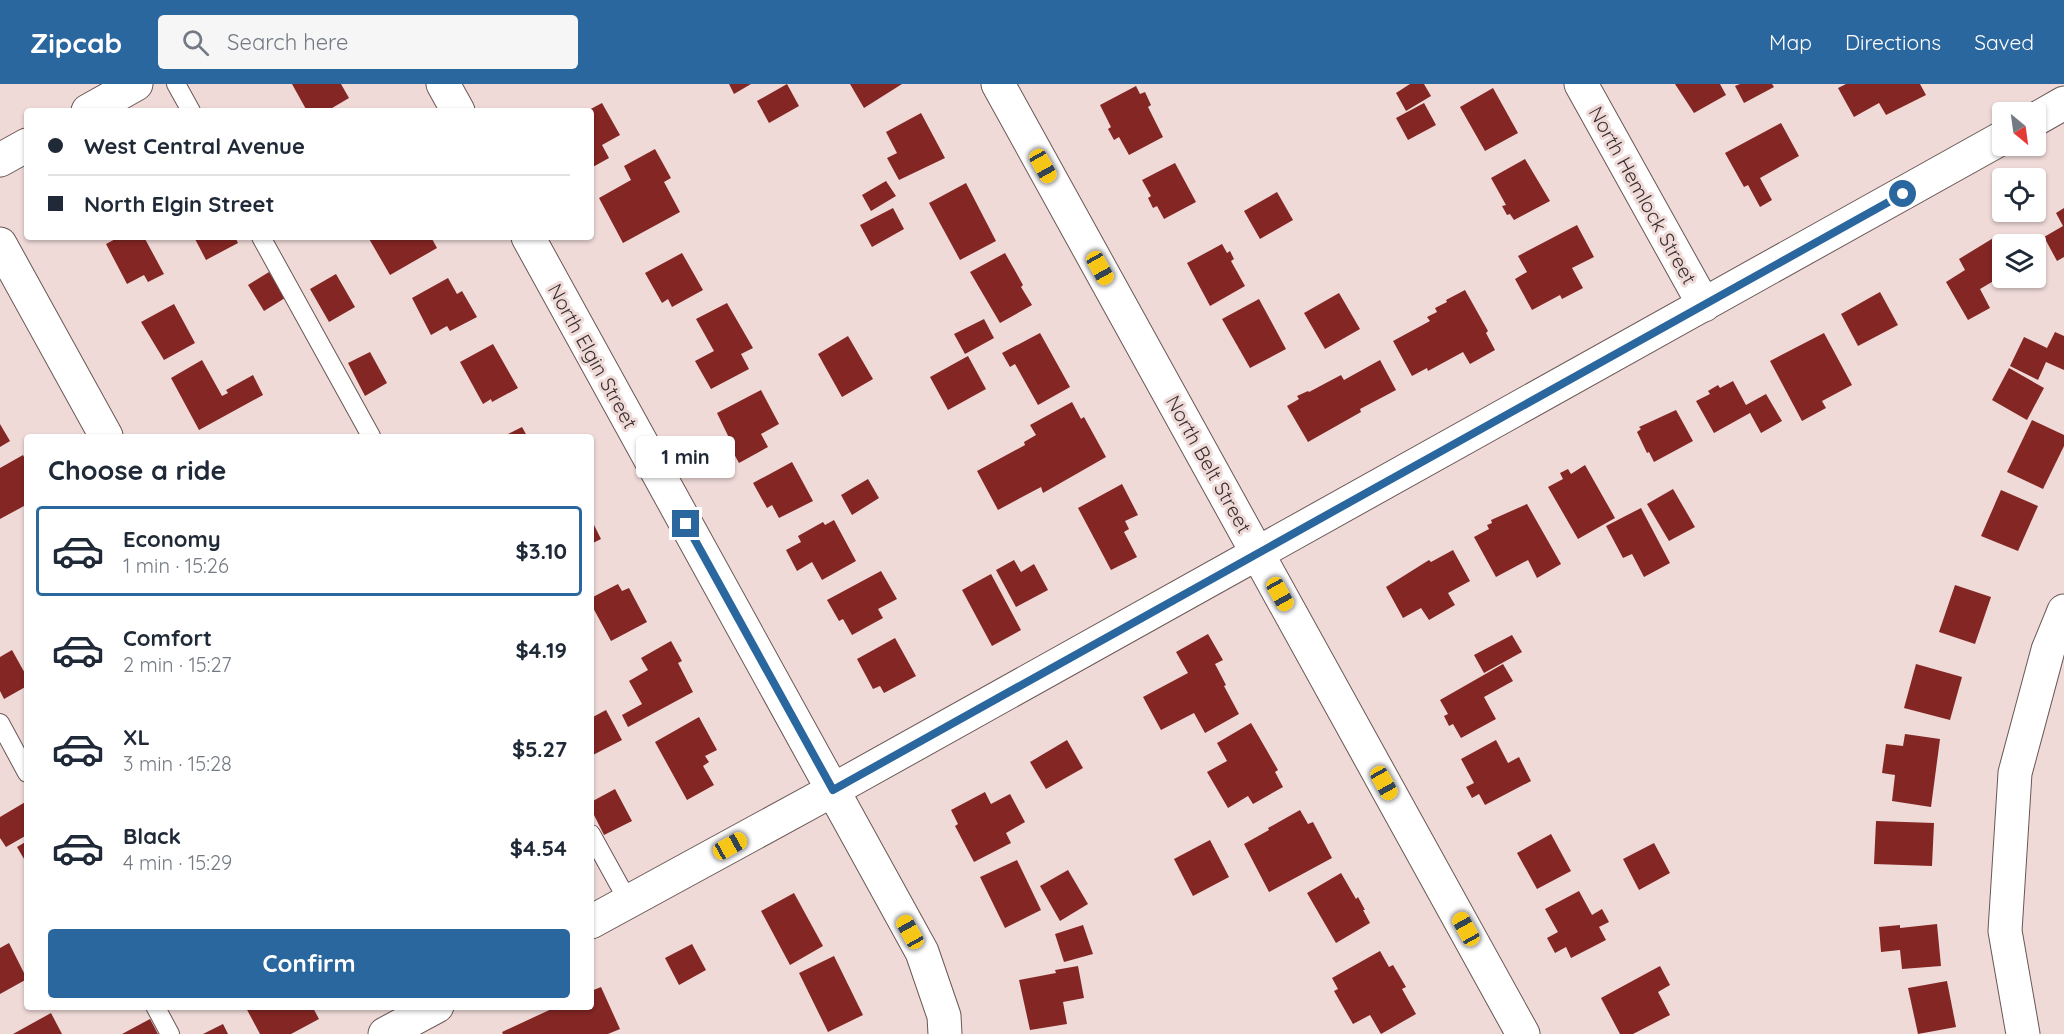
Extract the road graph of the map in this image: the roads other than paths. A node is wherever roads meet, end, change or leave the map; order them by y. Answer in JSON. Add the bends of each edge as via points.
{"nodes":[{"id":1,"x":136,"y":84,"type":"edge"},
{"id":2,"x":176,"y":84,"type":"edge"},
{"id":3,"x":443,"y":84,"type":"edge"},
{"id":4,"x":998,"y":84,"type":"edge"},
{"id":5,"x":1581,"y":84,"type":"edge"},
{"id":6,"x":2064,"y":103,"type":"edge"},
{"id":7,"x":93,"y":108,"type":"edge"},
{"id":8,"x":189,"y":108,"type":"edge"},
{"id":9,"x":456,"y":108,"type":"edge"},
{"id":10,"x":2046,"y":113,"type":"edge"},
{"id":11,"x":1992,"y":144,"type":"edge"},
{"id":12,"x":24,"y":147,"type":"edge"},
{"id":13,"x":0,"y":160,"type":"edge"},
{"id":14,"x":263,"y":240,"type":"edge"},
{"id":15,"x":530,"y":240,"type":"edge"},
{"id":16,"x":0,"y":244,"type":"edge"},
{"id":17,"x":1704,"y":305,"type":"junction"},
{"id":18,"x":105,"y":434,"type":"edge"},
{"id":19,"x":370,"y":434,"type":"edge"},
{"id":20,"x":1257,"y":552,"type":"junction"},
{"id":21,"x":2064,"y":611,"type":"edge"},
{"id":22,"x":0,"y":723,"type":"edge"},
{"id":23,"x":24,"y":767,"type":"edge"},
{"id":24,"x":833,"y":790,"type":"junction"},
{"id":25,"x":594,"y":839,"type":"edge"},
{"id":26,"x":628,"y":901,"type":"junction"},
{"id":27,"x":594,"y":920,"type":"edge"},
{"id":28,"x":157,"y":1010,"type":"edge"},
{"id":29,"x":428,"y":1015,"type":"edge"},
{"id":30,"x":171,"y":1034,"type":"edge"},
{"id":31,"x":385,"y":1034,"type":"edge"},
{"id":32,"x":945,"y":1034,"type":"edge"},
{"id":33,"x":1523,"y":1034,"type":"edge"},
{"id":34,"x":2023,"y":1034,"type":"edge"}],
"edges":[{"from":1,"to":7,"type":"street"},
{"from":2,"to":8,"type":"lane"},
{"from":3,"to":9,"type":"street"},
{"from":4,"to":20,"type":"street","name":"North Belt Street"},
{"from":5,"to":17,"type":"street","name":"North Hemlock Street"},
{"from":6,"to":10,"type":"street"},
{"from":11,"to":17,"type":"street"},
{"from":12,"to":13,"type":"street"},
{"from":14,"to":19,"type":"lane"},
{"from":15,"to":24,"type":"street","name":"North Elgin Street"},
{"from":16,"to":18,"type":"street"},
{"from":17,"to":20,"type":"street"},
{"from":20,"to":24,"type":"street"},
{"from":20,"to":33,"type":"street","name":"North Belt Street"},
{"from":21,"to":34,"type":"street","via":[[2048,650],[2015,773],[2005,931]]},
{"from":22,"to":23,"type":"lane"},
{"from":24,"to":26,"type":"street"},
{"from":24,"to":32,"type":"street","name":"North Elgin Street","via":[[922,952],[944,1016]]},
{"from":25,"to":26,"type":"lane"},
{"from":26,"to":27,"type":"street"},
{"from":28,"to":30,"type":"lane"},
{"from":29,"to":31,"type":"street"}]}
